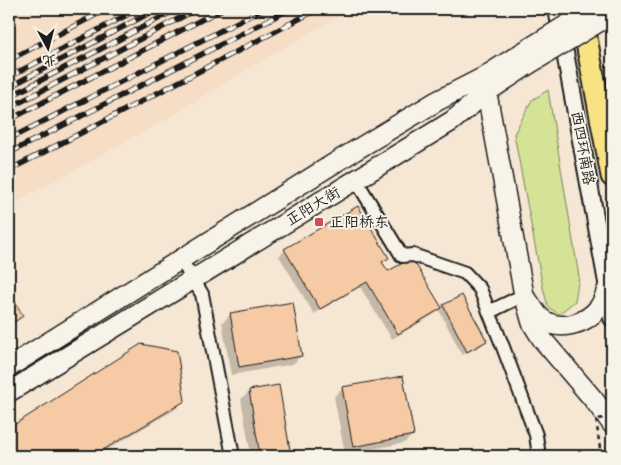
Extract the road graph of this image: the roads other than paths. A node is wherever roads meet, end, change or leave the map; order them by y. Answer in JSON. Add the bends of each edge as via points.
{"nodes":[{"id":1,"x":557,"y":9,"type":"edge"},
{"id":2,"x":581,"y":9,"type":"edge"},
{"id":3,"x":592,"y":9,"type":"edge"},
{"id":4,"x":612,"y":14,"type":"edge"},
{"id":5,"x":526,"y":58,"type":"junction"},
{"id":6,"x":486,"y":85,"type":"junction"},
{"id":7,"x":612,"y":176,"type":"edge"},
{"id":8,"x":356,"y":180,"type":"junction"},
{"id":9,"x":181,"y":260,"type":"junction"},
{"id":10,"x":193,"y":279,"type":"junction"},
{"id":11,"x":608,"y":288,"type":"junction"},
{"id":12,"x":524,"y":294,"type":"junction"},
{"id":13,"x":489,"y":312,"type":"junction"},
{"id":14,"x":612,"y":318,"type":"edge"},
{"id":15,"x":9,"y":367,"type":"edge"},
{"id":16,"x":9,"y":392,"type":"edge"},
{"id":17,"x":612,"y":424,"type":"edge"},
{"id":18,"x":233,"y":456,"type":"edge"},
{"id":19,"x":539,"y":456,"type":"edge"}],
"edges":[{"from":1,"to":11,"type":"street","name":"西四环南路"},
{"from":2,"to":7,"type":"highway","name":"西四环南路"},
{"from":3,"to":5,"type":"main road","name":"正阳大街","bridge":true},
{"from":4,"to":5,"type":"main road","name":"正阳大街","bridge":true},
{"from":5,"to":6,"type":"main road","name":"正阳大街"},
{"from":6,"to":8,"type":"main road","name":"正阳大街","via":[[452,121]]},
{"from":6,"to":9,"type":"main road","name":"正阳大街","via":[[437,101]]},
{"from":6,"to":12,"type":"main road"},
{"from":8,"to":10,"type":"main road","name":"正阳大街"},
{"from":8,"to":13,"type":"street","via":[[402,256],[413,256],[465,273],[480,289]]},
{"from":9,"to":10,"type":"street"},
{"from":9,"to":15,"type":"main road","name":"正阳大街"},
{"from":10,"to":16,"type":"main road","name":"正阳大街"},
{"from":10,"to":18,"type":"street","via":[[202,294]]},
{"from":11,"to":12,"type":"main road","via":[[600,306],[588,319],[570,325],[556,326],[540,317]]},
{"from":11,"to":14,"type":"street","name":"西四环南路"},
{"from":12,"to":13,"type":"street"},
{"from":12,"to":17,"type":"main road","via":[[532,323],[542,339]]},
{"from":13,"to":19,"type":"street","via":[[536,436]]}]}
